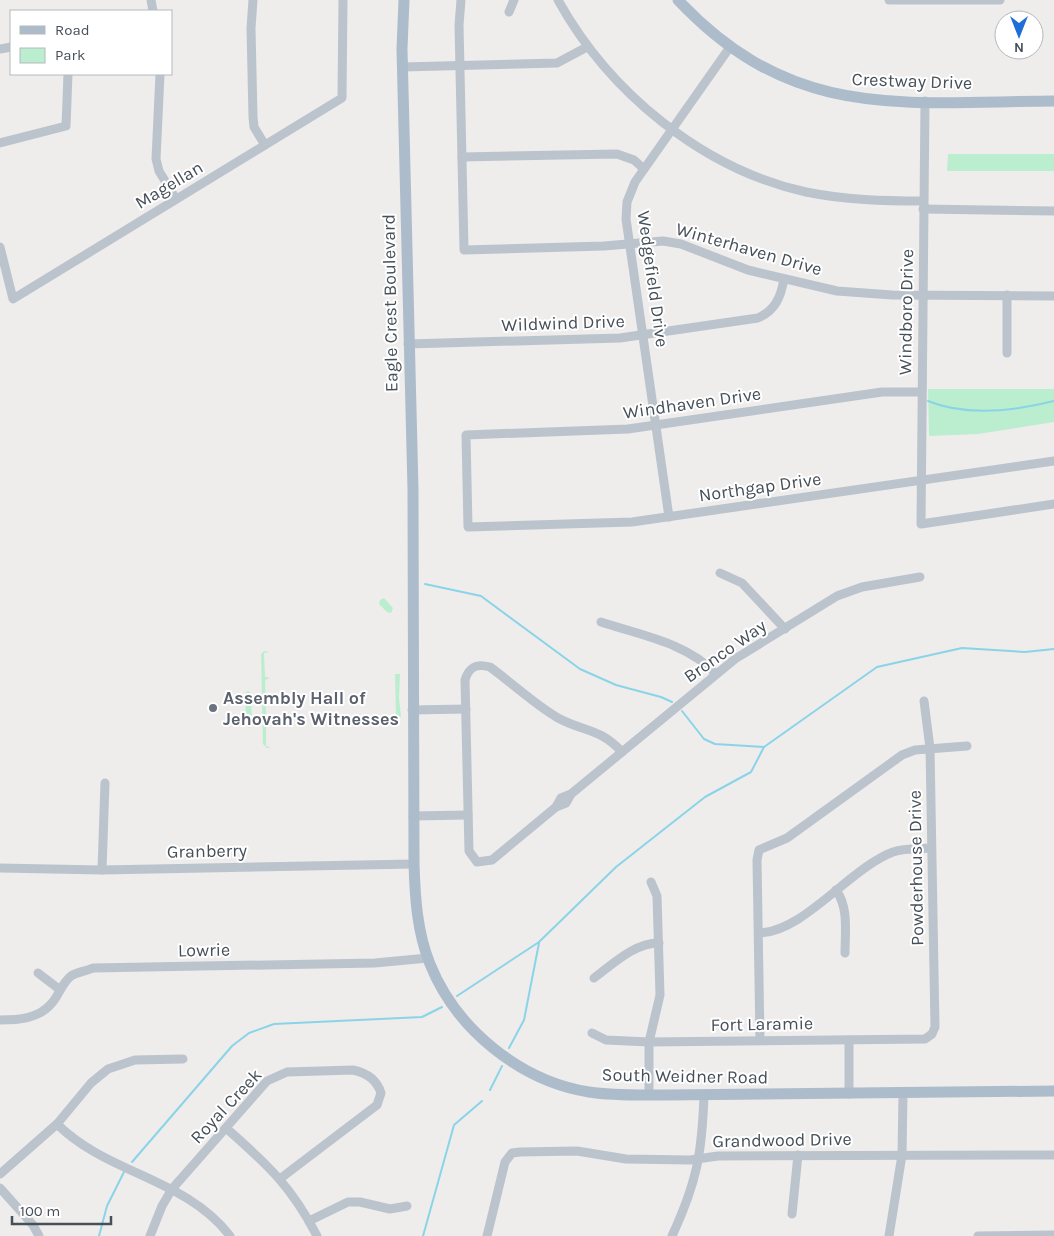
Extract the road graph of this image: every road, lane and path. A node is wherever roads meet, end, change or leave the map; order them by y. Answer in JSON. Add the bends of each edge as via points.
{"nodes":[{"id":1,"x":253,"y":0,"type":"edge"},
{"id":2,"x":343,"y":0,"type":"edge"},
{"id":3,"x":404,"y":0,"type":"edge"},
{"id":4,"x":461,"y":0,"type":"edge"},
{"id":5,"x":514,"y":0,"type":"edge"},
{"id":6,"x":558,"y":0,"type":"edge"},
{"id":7,"x":678,"y":0,"type":"edge"},
{"id":8,"x":889,"y":0,"type":"edge"},
{"id":9,"x":945,"y":0,"type":"edge"},
{"id":10,"x":1000,"y":0,"type":"edge"},
{"id":11,"x":509,"y":12,"type":"dead end"},
{"id":12,"x":587,"y":47,"type":"junction"},
{"id":13,"x":730,"y":47,"type":"junction"},
{"id":14,"x":460,"y":66,"type":"junction"},
{"id":15,"x":402,"y":67,"type":"junction"},
{"id":16,"x":68,"y":75,"type":"edge"},
{"id":17,"x":160,"y":75,"type":"edge"},
{"id":18,"x":925,"y":101,"type":"junction"},
{"id":19,"x":1054,"y":101,"type":"edge"},
{"id":20,"x":672,"y":130,"type":"junction"},
{"id":21,"x":0,"y":143,"type":"edge"},
{"id":22,"x":265,"y":145,"type":"junction"},
{"id":23,"x":462,"y":157,"type":"junction"},
{"id":24,"x":644,"y":168,"type":"junction"},
{"id":25,"x":176,"y":199,"type":"junction"},
{"id":26,"x":923,"y":205,"type":"junction"},
{"id":27,"x":1054,"y":211,"type":"edge"},
{"id":28,"x":629,"y":242,"type":"junction"},
{"id":29,"x":0,"y":246,"type":"edge"},
{"id":30,"x":784,"y":279,"type":"junction"},
{"id":31,"x":922,"y":295,"type":"junction"},
{"id":32,"x":1007,"y":296,"type":"junction"},
{"id":33,"x":1054,"y":296,"type":"edge"},
{"id":34,"x":643,"y":335,"type":"junction"},
{"id":35,"x":408,"y":344,"type":"junction"},
{"id":36,"x":1007,"y":353,"type":"dead end"},
{"id":37,"x":921,"y":392,"type":"junction"},
{"id":38,"x":656,"y":425,"type":"junction"},
{"id":39,"x":1054,"y":461,"type":"edge"},
{"id":40,"x":921,"y":482,"type":"junction"},
{"id":41,"x":1054,"y":504,"type":"edge"},
{"id":42,"x":668,"y":517,"type":"junction"},
{"id":43,"x":468,"y":528,"type":"joint"},
{"id":44,"x":720,"y":573,"type":"dead end"},
{"id":45,"x":920,"y":577,"type":"dead end"},
{"id":46,"x":414,"y":604,"type":"joint"},
{"id":47,"x":602,"y":622,"type":"dead end"},
{"id":48,"x":785,"y":628,"type":"junction"},
{"id":49,"x":716,"y":674,"type":"junction"},
{"id":50,"x":924,"y":701,"type":"dead end"},
{"id":51,"x":466,"y":708,"type":"junction"},
{"id":52,"x":412,"y":710,"type":"junction"},
{"id":53,"x":967,"y":746,"type":"dead end"},
{"id":54,"x":930,"y":748,"type":"junction"},
{"id":55,"x":622,"y":752,"type":"junction"},
{"id":56,"x":105,"y":783,"type":"dead end"},
{"id":57,"x":468,"y":815,"type":"junction"},
{"id":58,"x":413,"y":816,"type":"junction"},
{"id":59,"x":931,"y":848,"type":"junction"},
{"id":60,"x":414,"y":864,"type":"junction"},
{"id":61,"x":0,"y":868,"type":"edge"},
{"id":62,"x":102,"y":870,"type":"junction"},
{"id":63,"x":651,"y":882,"type":"dead end"},
{"id":64,"x":836,"y":890,"type":"junction"},
{"id":65,"x":759,"y":933,"type":"junction"},
{"id":66,"x":659,"y":943,"type":"junction"},
{"id":67,"x":846,"y":953,"type":"dead end"},
{"id":68,"x":428,"y":958,"type":"junction"},
{"id":69,"x":38,"y":973,"type":"dead end"},
{"id":70,"x":594,"y":978,"type":"dead end"},
{"id":71,"x":59,"y":989,"type":"junction"},
{"id":72,"x":0,"y":1020,"type":"edge"},
{"id":73,"x":592,"y":1033,"type":"dead end"},
{"id":74,"x":932,"y":1034,"type":"joint"},
{"id":75,"x":760,"y":1040,"type":"junction"},
{"id":76,"x":849,"y":1040,"type":"junction"},
{"id":77,"x":650,"y":1042,"type":"junction"},
{"id":78,"x":183,"y":1060,"type":"dead end"},
{"id":79,"x":1054,"y":1091,"type":"edge"},
{"id":80,"x":849,"y":1094,"type":"junction"},
{"id":81,"x":903,"y":1094,"type":"junction"},
{"id":82,"x":649,"y":1095,"type":"junction"},
{"id":83,"x":704,"y":1095,"type":"junction"},
{"id":84,"x":57,"y":1124,"type":"junction"},
{"id":85,"x":226,"y":1128,"type":"junction"},
{"id":86,"x":902,"y":1155,"type":"junction"},
{"id":87,"x":1054,"y":1155,"type":"edge"},
{"id":88,"x":798,"y":1156,"type":"junction"},
{"id":89,"x":700,"y":1158,"type":"junction"},
{"id":90,"x":0,"y":1174,"type":"edge"},
{"id":91,"x":281,"y":1178,"type":"junction"},
{"id":92,"x":0,"y":1188,"type":"edge"},
{"id":93,"x":172,"y":1189,"type":"junction"},
{"id":94,"x":407,"y":1206,"type":"dead end"},
{"id":95,"x":792,"y":1214,"type":"dead end"},
{"id":96,"x":309,"y":1220,"type":"junction"},
{"id":97,"x":1054,"y":1235,"type":"edge"},
{"id":98,"x":39,"y":1236,"type":"edge"},
{"id":99,"x":150,"y":1236,"type":"edge"},
{"id":100,"x":230,"y":1236,"type":"edge"},
{"id":101,"x":317,"y":1236,"type":"edge"},
{"id":102,"x":487,"y":1236,"type":"edge"},
{"id":103,"x":672,"y":1236,"type":"edge"},
{"id":104,"x":889,"y":1236,"type":"edge"},
{"id":105,"x":978,"y":1236,"type":"edge"}],
"edges":[{"from":1,"to":22,"type":"street","via":[[253,117],[254,127]]},
{"from":2,"to":22,"type":"street","name":"Magellan","via":[[342,98]]},
{"from":3,"to":15,"type":"main road","name":"Eagle Crest Boulevard"},
{"from":4,"to":14,"type":"street"},
{"from":5,"to":11,"type":"street"},
{"from":6,"to":12,"type":"street"},
{"from":7,"to":13,"type":"main road","name":"Crestway Drive"},
{"from":8,"to":9,"type":"street"},
{"from":9,"to":10,"type":"street"},
{"from":12,"to":14,"type":"street","via":[[557,62]]},
{"from":12,"to":20,"type":"street","via":[[638,101]]},
{"from":13,"to":18,"type":"main road","name":"Crestway Drive","via":[[793,82],[821,91],[875,101]]},
{"from":13,"to":20,"type":"street","name":"Wedgefield Drive"},
{"from":14,"to":15,"type":"street"},
{"from":14,"to":23,"type":"street"},
{"from":15,"to":35,"type":"main road","name":"Eagle Crest Boulevard"},
{"from":16,"to":21,"type":"street","via":[[66,126]]},
{"from":17,"to":25,"type":"street","via":[[156,159]]},
{"from":18,"to":19,"type":"main road","name":"Crestway Drive"},
{"from":18,"to":26,"type":"street","name":"Windboro Drive"},
{"from":20,"to":24,"type":"street","name":"Wedgefield Drive"},
{"from":20,"to":26,"type":"street","via":[[736,166],[773,182],[847,199]]},
{"from":22,"to":25,"type":"street","name":"Magellan"},
{"from":23,"to":24,"type":"street","via":[[616,154],[634,160]]},
{"from":23,"to":28,"type":"street","name":"Winterhaven Drive","via":[[464,250],[604,246]]},
{"from":24,"to":28,"type":"street","name":"Wedgefield Drive","via":[[627,202]]},
{"from":25,"to":29,"type":"street","name":"Magellan","via":[[13,299]]},
{"from":26,"to":27,"type":"street"},
{"from":26,"to":31,"type":"street","name":"Windboro Drive"},
{"from":28,"to":30,"type":"street","name":"Winterhaven Drive","via":[[672,242],[748,270]]},
{"from":28,"to":34,"type":"street","name":"Wedgefield Drive"},
{"from":30,"to":31,"type":"street","name":"Winterhaven Drive","via":[[837,291]]},
{"from":30,"to":34,"type":"street","name":"Wildwind Drive","via":[[776,304],[758,318]]},
{"from":31,"to":32,"type":"street","name":"Winterhaven Drive"},
{"from":31,"to":37,"type":"street","name":"Windboro Drive"},
{"from":32,"to":33,"type":"street","name":"Winterhaven Drive"},
{"from":32,"to":36,"type":"street"},
{"from":34,"to":35,"type":"street","name":"Wildwind Drive","via":[[583,340]]},
{"from":34,"to":38,"type":"street","name":"Wedgefield Drive"},
{"from":35,"to":46,"type":"main road","name":"Eagle Crest Boulevard"},
{"from":37,"to":38,"type":"street","name":"Windhaven Drive","via":[[882,392]]},
{"from":37,"to":40,"type":"street","name":"Windboro Drive"},
{"from":38,"to":42,"type":"street","name":"Wedgefield Drive"},
{"from":38,"to":43,"type":"street","name":"Windhaven Drive","via":[[601,431],[466,435]]},
{"from":39,"to":40,"type":"street","name":"Northgap Drive"},
{"from":40,"to":41,"type":"street","name":"Windboro Drive","via":[[921,524]]},
{"from":40,"to":42,"type":"street","name":"Northgap Drive"},
{"from":42,"to":43,"type":"street","name":"Northgap Drive","via":[[601,524]]},
{"from":44,"to":48,"type":"street","via":[[742,583]]},
{"from":45,"to":48,"type":"street","name":"Bronco Way","via":[[876,583],[848,591]]},
{"from":46,"to":52,"type":"main road","name":"South Weidner Road"},
{"from":47,"to":49,"type":"street","via":[[682,649],[696,656]]},
{"from":48,"to":49,"type":"street","name":"Bronco Way"},
{"from":49,"to":55,"type":"street","name":"Bronco Way"},
{"from":50,"to":54,"type":"street","name":"Powderhouse Drive"},
{"from":51,"to":52,"type":"street"},
{"from":51,"to":55,"type":"street","via":[[465,680],[473,666],[482,664],[558,717],[610,739]]},
{"from":51,"to":57,"type":"street"},
{"from":52,"to":58,"type":"main road","name":"South Weidner Road"},
{"from":53,"to":54,"type":"street"},
{"from":54,"to":59,"type":"street","name":"Powderhouse Drive"},
{"from":54,"to":65,"type":"street","via":[[902,754],[787,838],[759,850]]},
{"from":55,"to":57,"type":"street","name":"Bronco Way","via":[[571,794],[566,804],[556,807],[492,860],[477,862],[469,850]]},
{"from":56,"to":62,"type":"street"},
{"from":57,"to":58,"type":"street"},
{"from":58,"to":60,"type":"main road","name":"South Weidner Road"},
{"from":59,"to":64,"type":"street","via":[[894,852]]},
{"from":59,"to":74,"type":"street","name":"Powderhouse Drive","via":[[935,1026]]},
{"from":60,"to":62,"type":"street","name":"Granberry"},
{"from":60,"to":68,"type":"main road","name":"South Weidner Road","via":[[415,899]]},
{"from":61,"to":62,"type":"street","name":"Granberry"},
{"from":63,"to":66,"type":"street","via":[[657,896]]},
{"from":64,"to":65,"type":"street","via":[[786,926]]},
{"from":64,"to":67,"type":"street","via":[[845,909]]},
{"from":65,"to":75,"type":"street"},
{"from":66,"to":70,"type":"street","via":[[637,947]]},
{"from":66,"to":77,"type":"street","via":[[660,995]]},
{"from":68,"to":71,"type":"street","name":"Lowrie","via":[[375,963],[93,968],[72,976]]},
{"from":68,"to":82,"type":"main road","name":"South Weidner Road","via":[[454,1008],[487,1043],[516,1064],[541,1077],[588,1092]]},
{"from":69,"to":71,"type":"street"},
{"from":71,"to":72,"type":"street","name":"Lowrie","via":[[51,1004],[37,1014],[20,1020]]},
{"from":73,"to":77,"type":"street","name":"Fort Laramie","via":[[606,1040]]},
{"from":74,"to":76,"type":"street","name":"Fort Laramie","via":[[925,1039]]},
{"from":75,"to":76,"type":"street","name":"Fort Laramie"},
{"from":75,"to":77,"type":"street","name":"Fort Laramie"},
{"from":76,"to":80,"type":"street"},
{"from":77,"to":82,"type":"street"},
{"from":78,"to":84,"type":"street","via":[[135,1060],[108,1069],[91,1083]]},
{"from":79,"to":81,"type":"main road","name":"South Weidner Road"},
{"from":80,"to":81,"type":"main road","name":"South Weidner Road"},
{"from":80,"to":83,"type":"main road","name":"South Weidner Road"},
{"from":81,"to":86,"type":"street"},
{"from":82,"to":83,"type":"main road","name":"South Weidner Road"},
{"from":83,"to":89,"type":"street"},
{"from":84,"to":90,"type":"street"},
{"from":84,"to":93,"type":"street","via":[[82,1146]]},
{"from":85,"to":91,"type":"street"},
{"from":85,"to":91,"type":"street","name":"Royal Creek","via":[[266,1081],[287,1072],[353,1070],[373,1080],[379,1088],[380,1100]]},
{"from":85,"to":93,"type":"street","name":"Royal Creek"},
{"from":86,"to":87,"type":"street","name":"Grandwood Drive"},
{"from":86,"to":88,"type":"street","name":"Grandwood Drive"},
{"from":86,"to":104,"type":"street"},
{"from":88,"to":89,"type":"street","name":"Grandwood Drive"},
{"from":88,"to":95,"type":"street"},
{"from":89,"to":102,"type":"street","name":"Grandwood Drive","via":[[626,1159],[577,1151],[512,1153],[505,1162]]},
{"from":89,"to":103,"type":"street","via":[[692,1188]]},
{"from":91,"to":96,"type":"street"},
{"from":92,"to":98,"type":"street","via":[[34,1225]]},
{"from":93,"to":99,"type":"street","name":"Royal Creek"},
{"from":93,"to":100,"type":"street","via":[[202,1207]]},
{"from":94,"to":96,"type":"street","via":[[390,1209],[348,1202]]},
{"from":96,"to":101,"type":"street"},
{"from":97,"to":105,"type":"street"}]}
